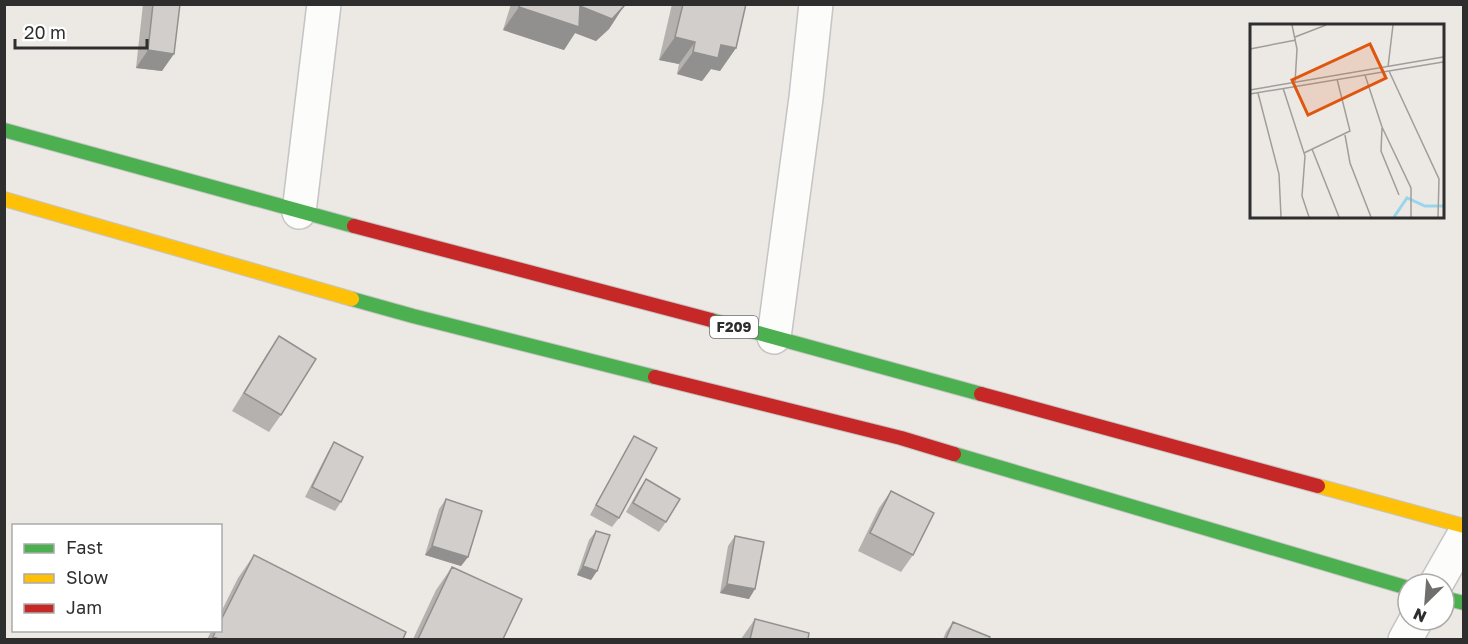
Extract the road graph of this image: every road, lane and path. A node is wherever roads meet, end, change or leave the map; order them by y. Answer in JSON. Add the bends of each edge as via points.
{"nodes":[{"id":1,"x":324,"y":4,"type":"edge"},
{"id":2,"x":816,"y":4,"type":"edge"},
{"id":3,"x":4,"y":130,"type":"edge"},
{"id":4,"x":4,"y":199,"type":"edge"},
{"id":5,"x":298,"y":212,"type":"junction"},
{"id":6,"x":774,"y":337,"type":"junction"},
{"id":7,"x":1464,"y":525,"type":"edge"},
{"id":8,"x":1464,"y":535,"type":"edge"},
{"id":9,"x":1443,"y":572,"type":"edge"},
{"id":10,"x":1396,"y":584,"type":"edge"}],
"edges":[{"from":1,"to":5,"type":"street"},
{"from":2,"to":6,"type":"street"},
{"from":3,"to":5,"type":"main road","number":"F209"},
{"from":4,"to":10,"type":"main road","via":[[413,316],[901,438]]},
{"from":5,"to":6,"type":"main road","number":"F209"},
{"from":6,"to":7,"type":"main road","number":"F209"},
{"from":8,"to":9,"type":"street"}]}
